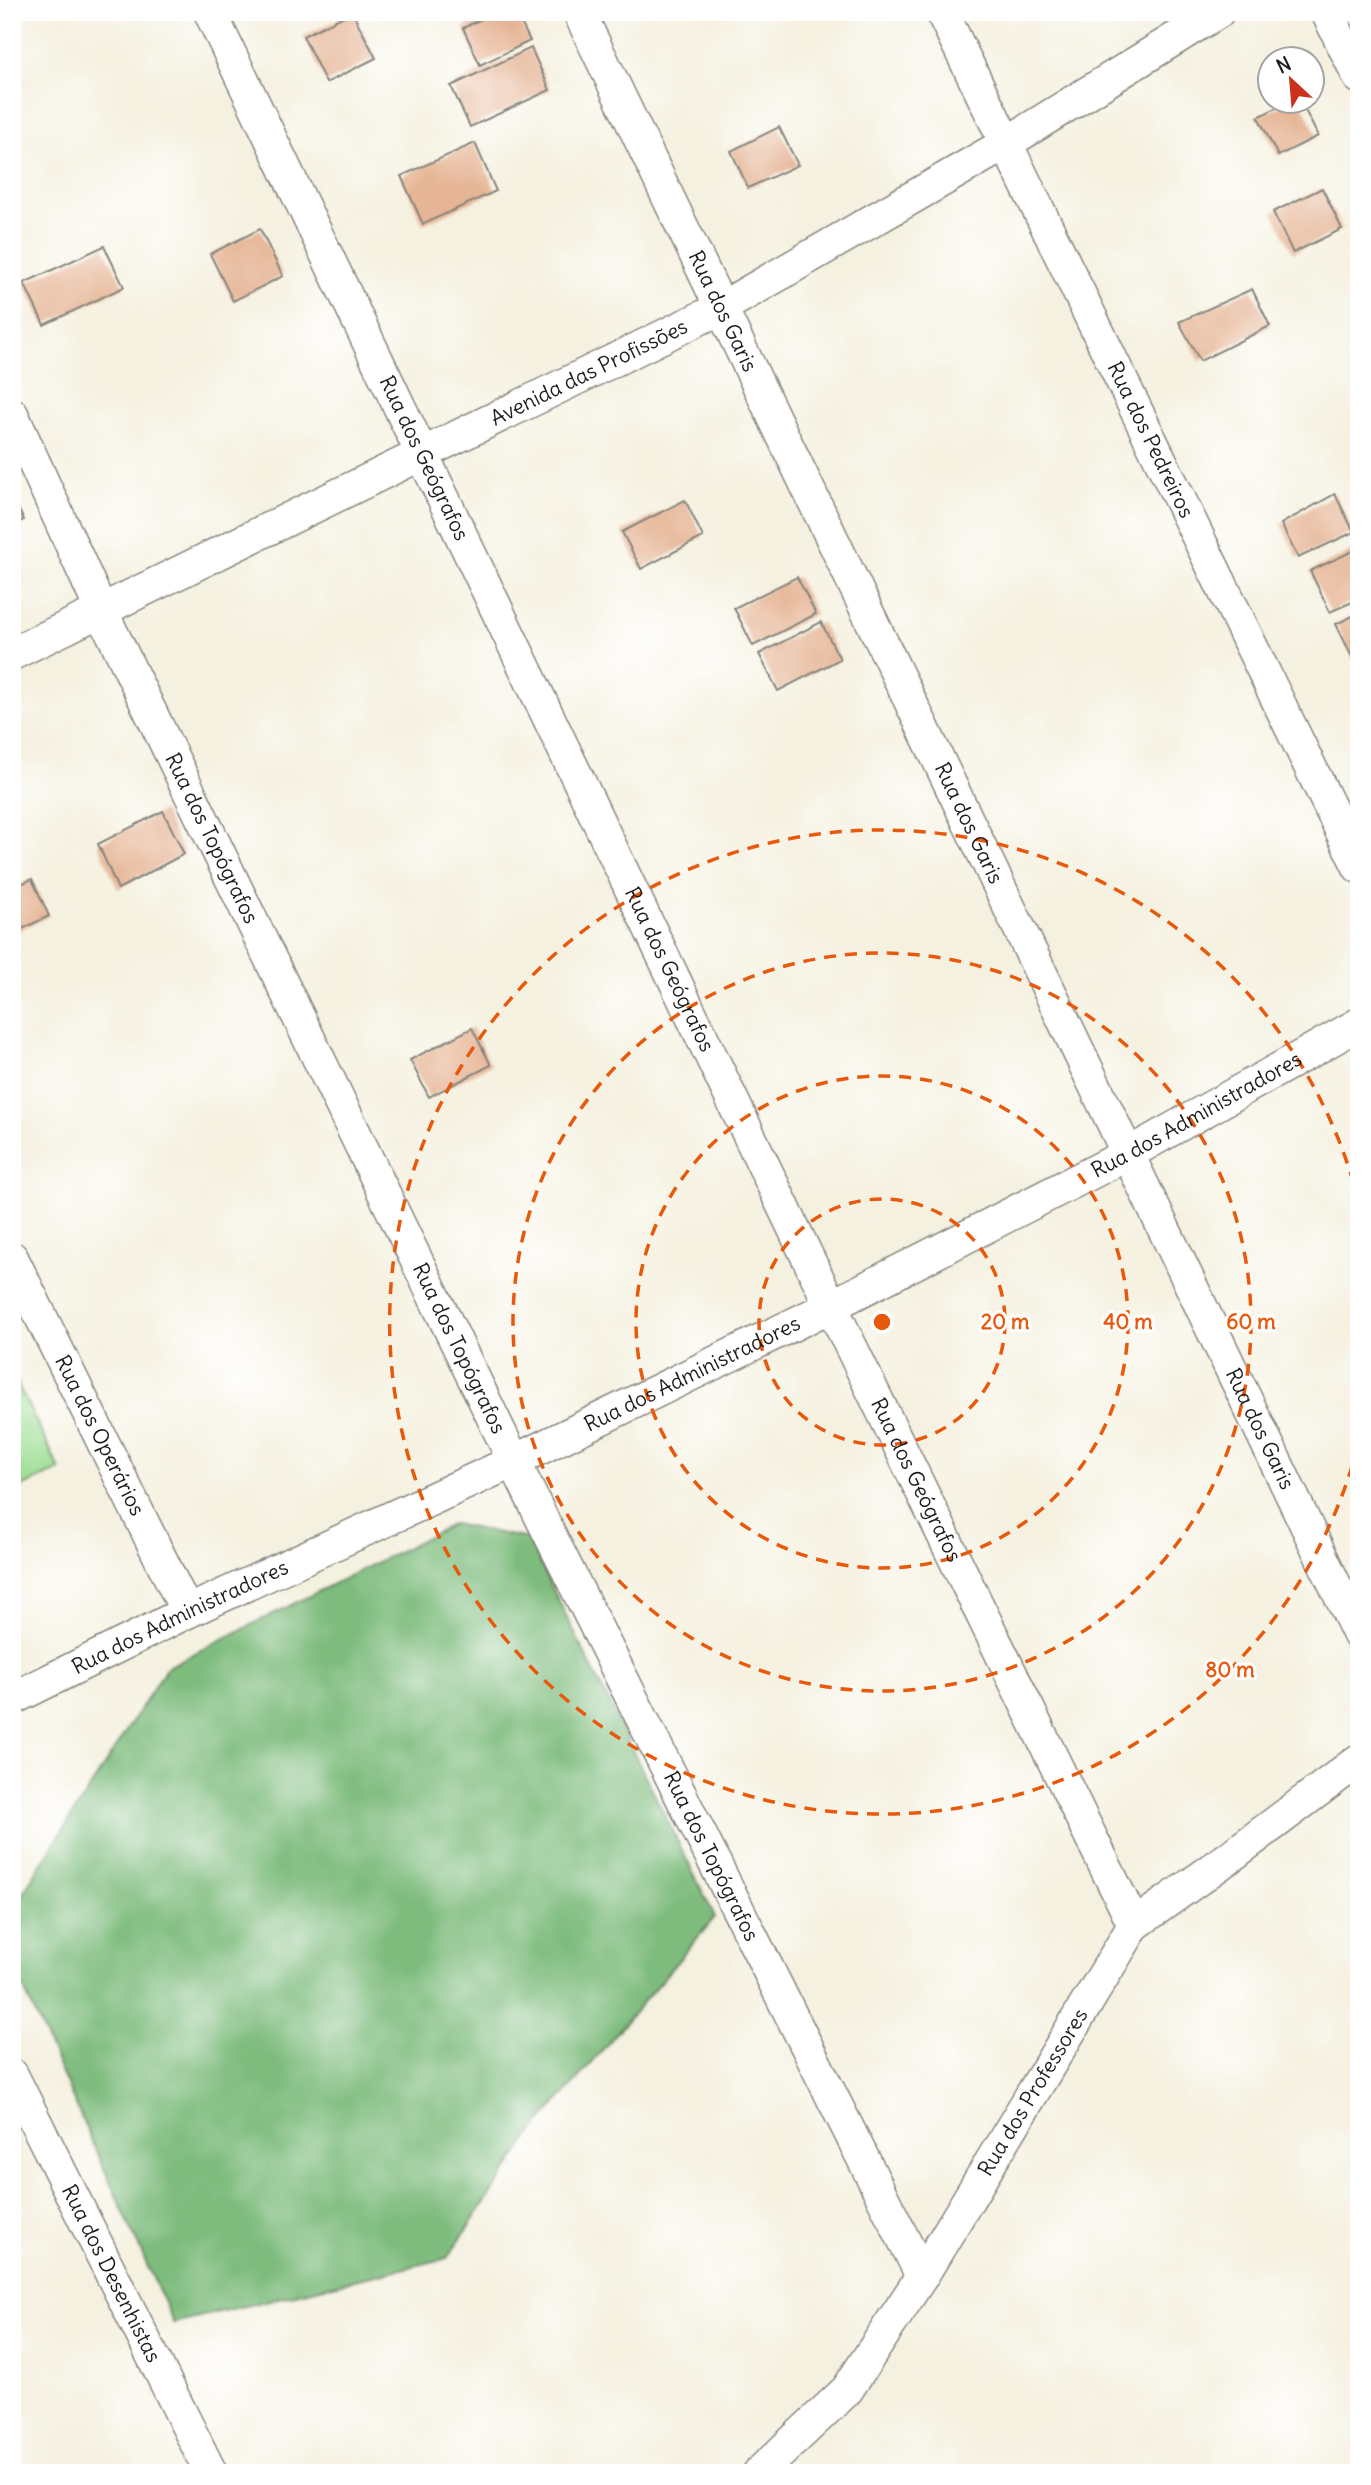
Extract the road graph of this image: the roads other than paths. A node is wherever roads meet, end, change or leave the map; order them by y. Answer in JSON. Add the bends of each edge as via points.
{"nodes":[{"id":1,"x":210,"y":12,"type":"edge"},
{"id":2,"x":579,"y":12,"type":"edge"},
{"id":3,"x":942,"y":12,"type":"edge"},
{"id":4,"x":1217,"y":12,"type":"edge"},
{"id":5,"x":1327,"y":12,"type":"edge"},
{"id":6,"x":1359,"y":77,"type":"edge"},
{"id":7,"x":1006,"y":144,"type":"junction"},
{"id":8,"x":721,"y":307,"type":"junction"},
{"id":9,"x":12,"y":414,"type":"edge"},
{"id":10,"x":421,"y":453,"type":"junction"},
{"id":11,"x":102,"y":610,"type":"junction"},
{"id":12,"x":12,"y":654,"type":"edge"},
{"id":13,"x":1359,"y":867,"type":"edge"},
{"id":14,"x":1359,"y":1024,"type":"edge"},
{"id":15,"x":1128,"y":1154,"type":"junction"},
{"id":16,"x":12,"y":1258,"type":"edge"},
{"id":17,"x":831,"y":1306,"type":"junction"},
{"id":18,"x":514,"y":1461,"type":"junction"},
{"id":19,"x":187,"y":1612,"type":"junction"},
{"id":20,"x":1359,"y":1635,"type":"edge"},
{"id":21,"x":12,"y":1699,"type":"edge"},
{"id":22,"x":1359,"y":1760,"type":"edge"},
{"id":23,"x":1134,"y":1925,"type":"junction"},
{"id":24,"x":12,"y":2075,"type":"edge"},
{"id":25,"x":922,"y":2277,"type":"junction"},
{"id":26,"x":211,"y":2473,"type":"edge"},
{"id":27,"x":759,"y":2473,"type":"edge"}],
"edges":[{"from":1,"to":10,"type":"street","name":"Rua dos Geógrafos"},
{"from":2,"to":8,"type":"street","name":"Rua dos Garis"},
{"from":3,"to":7,"type":"street","name":"Rua dos Pedreiros"},
{"from":4,"to":7,"type":"street","name":"Avenida das Profissões"},
{"from":5,"to":6,"type":"street"},
{"from":7,"to":8,"type":"street","name":"Avenida das Profissões"},
{"from":7,"to":13,"type":"street","name":"Rua dos Pedreiros"},
{"from":8,"to":10,"type":"street","name":"Avenida das Profissões"},
{"from":8,"to":15,"type":"street","name":"Rua dos Garis"},
{"from":9,"to":11,"type":"street","name":"Rua dos Topógrafos"},
{"from":10,"to":11,"type":"street","name":"Avenida das Profissões"},
{"from":10,"to":17,"type":"street","name":"Rua dos Geógrafos"},
{"from":11,"to":12,"type":"street","name":"Avenida das Profissões"},
{"from":11,"to":18,"type":"street","name":"Rua dos Topógrafos"},
{"from":14,"to":15,"type":"street","name":"Rua dos Administradores"},
{"from":15,"to":17,"type":"street","name":"Rua dos Administradores"},
{"from":15,"to":20,"type":"street","name":"Rua dos Garis"},
{"from":16,"to":19,"type":"street","name":"Rua dos Operários"},
{"from":17,"to":18,"type":"street","name":"Rua dos Administradores"},
{"from":17,"to":23,"type":"street","name":"Rua dos Geógrafos"},
{"from":18,"to":19,"type":"street","name":"Rua dos Administradores"},
{"from":18,"to":25,"type":"street","name":"Rua dos Topógrafos"},
{"from":19,"to":21,"type":"street","name":"Rua dos Administradores"},
{"from":22,"to":23,"type":"street","name":"Rua dos Professores"},
{"from":23,"to":25,"type":"street","name":"Rua dos Professores"},
{"from":24,"to":26,"type":"street","name":"Rua dos Desenhistas"},
{"from":25,"to":27,"type":"street","name":"Rua dos Professores","via":[[847,2390]]}]}
